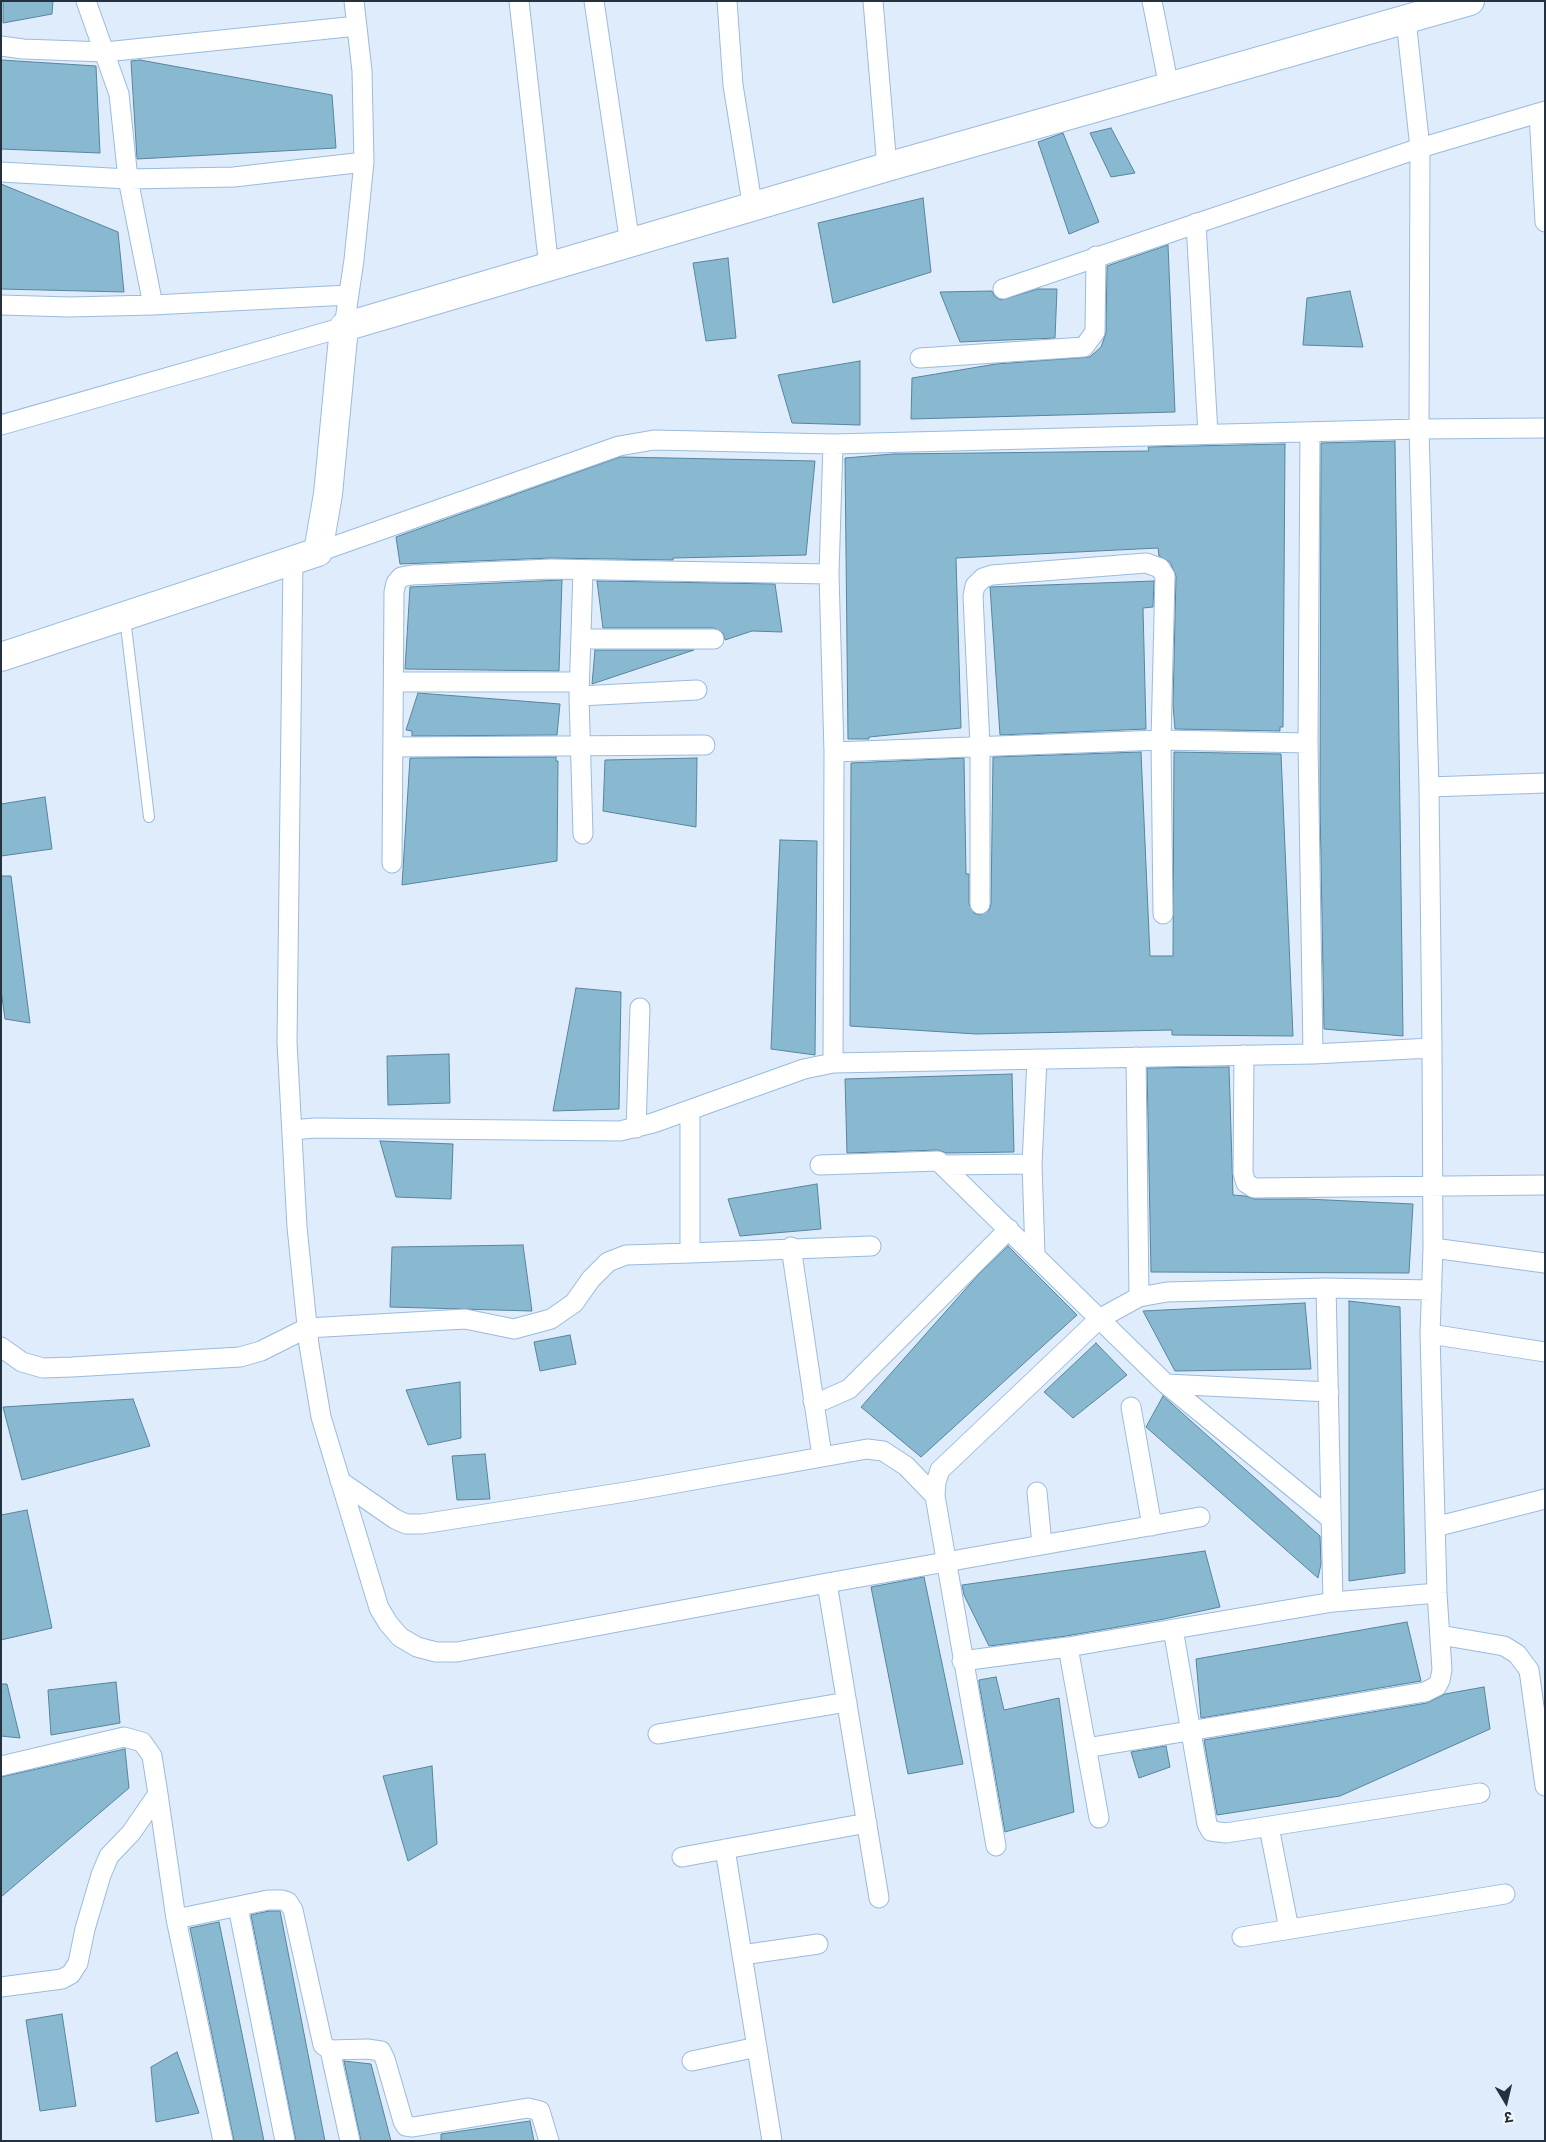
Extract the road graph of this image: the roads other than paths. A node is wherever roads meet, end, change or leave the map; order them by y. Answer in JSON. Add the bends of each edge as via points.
{"nodes":[{"id":1,"x":86,"y":1,"type":"edge"},
{"id":2,"x":354,"y":1,"type":"edge"},
{"id":3,"x":518,"y":1,"type":"edge"},
{"id":4,"x":594,"y":1,"type":"edge"},
{"id":5,"x":727,"y":1,"type":"edge"},
{"id":6,"x":873,"y":1,"type":"edge"},
{"id":7,"x":1152,"y":1,"type":"edge"},
{"id":8,"x":1470,"y":1,"type":"edge"},
{"id":9,"x":1406,"y":20,"type":"junction"},
{"id":10,"x":357,"y":26,"type":"junction"},
{"id":11,"x":1,"y":46,"type":"edge"},
{"id":12,"x":105,"y":52,"type":"junction"},
{"id":13,"x":1169,"y":87,"type":"junction"},
{"id":14,"x":1542,"y":112,"type":"edge"},
{"id":15,"x":1420,"y":148,"type":"junction"},
{"id":16,"x":364,"y":162,"type":"junction"},
{"id":17,"x":887,"y":167,"type":"junction"},
{"id":18,"x":1,"y":172,"type":"edge"},
{"id":19,"x":128,"y":179,"type":"junction"},
{"id":20,"x":752,"y":209,"type":"junction"},
{"id":21,"x":1545,"y":222,"type":"edge"},
{"id":22,"x":1196,"y":224,"type":"junction"},
{"id":23,"x":630,"y":244,"type":"junction"},
{"id":24,"x":1096,"y":256,"type":"junction"},
{"id":25,"x":549,"y":268,"type":"junction"},
{"id":26,"x":1003,"y":288,"type":"dead end"},
{"id":27,"x":349,"y":295,"type":"junction"},
{"id":28,"x":1,"y":305,"type":"edge"},
{"id":29,"x":153,"y":305,"type":"junction"},
{"id":30,"x":344,"y":327,"type":"junction"},
{"id":31,"x":920,"y":358,"type":"dead end"},
{"id":32,"x":1,"y":425,"type":"edge"},
{"id":33,"x":1545,"y":428,"type":"edge"},
{"id":34,"x":1419,"y":429,"type":"junction"},
{"id":35,"x":1310,"y":432,"type":"junction"},
{"id":36,"x":1208,"y":434,"type":"junction"},
{"id":37,"x":833,"y":444,"type":"junction"},
{"id":38,"x":305,"y":557,"type":"junction"},
{"id":39,"x":583,"y":570,"type":"junction"},
{"id":40,"x":829,"y":574,"type":"junction"},
{"id":41,"x":125,"y":617,"type":"junction"},
{"id":42,"x":581,"y":639,"type":"junction"},
{"id":43,"x":714,"y":639,"type":"dead end"},
{"id":44,"x":1,"y":657,"type":"edge"},
{"id":45,"x":394,"y":682,"type":"junction"},
{"id":46,"x":579,"y":689,"type":"junction"},
{"id":47,"x":697,"y":690,"type":"dead end"},
{"id":48,"x":1161,"y":740,"type":"junction"},
{"id":49,"x":1308,"y":743,"type":"junction"},
{"id":50,"x":705,"y":744,"type":"dead end"},
{"id":51,"x":980,"y":745,"type":"junction"},
{"id":52,"x":580,"y":746,"type":"junction"},
{"id":53,"x":393,"y":747,"type":"junction"},
{"id":54,"x":834,"y":752,"type":"junction"},
{"id":55,"x":1545,"y":783,"type":"edge"},
{"id":56,"x":1429,"y":787,"type":"junction"},
{"id":57,"x":150,"y":817,"type":"dead end"},
{"id":58,"x":582,"y":834,"type":"dead end"},
{"id":59,"x":392,"y":864,"type":"dead end"},
{"id":60,"x":980,"y":904,"type":"dead end"},
{"id":61,"x":1163,"y":914,"type":"dead end"},
{"id":62,"x":640,"y":1008,"type":"dead end"},
{"id":63,"x":1432,"y":1048,"type":"junction"},
{"id":64,"x":1313,"y":1054,"type":"junction"},
{"id":65,"x":1244,"y":1055,"type":"junction"},
{"id":66,"x":1136,"y":1057,"type":"junction"},
{"id":67,"x":1037,"y":1059,"type":"junction"},
{"id":68,"x":833,"y":1063,"type":"junction"},
{"id":69,"x":690,"y":1111,"type":"junction"},
{"id":70,"x":636,"y":1128,"type":"junction"},
{"id":71,"x":292,"y":1130,"type":"junction"},
{"id":72,"x":938,"y":1161,"type":"junction"},
{"id":73,"x":1032,"y":1164,"type":"junction"},
{"id":74,"x":820,"y":1165,"type":"dead end"},
{"id":75,"x":1545,"y":1185,"type":"edge"},
{"id":76,"x":1433,"y":1186,"type":"junction"},
{"id":77,"x":1009,"y":1229,"type":"junction"},
{"id":78,"x":871,"y":1246,"type":"dead end"},
{"id":79,"x":791,"y":1248,"type":"junction"},
{"id":80,"x":1433,"y":1248,"type":"junction"},
{"id":81,"x":690,"y":1253,"type":"junction"},
{"id":82,"x":1035,"y":1254,"type":"junction"},
{"id":83,"x":1545,"y":1263,"type":"edge"},
{"id":84,"x":1326,"y":1288,"type":"junction"},
{"id":85,"x":1432,"y":1290,"type":"junction"},
{"id":86,"x":1139,"y":1297,"type":"junction"},
{"id":87,"x":1099,"y":1319,"type":"junction"},
{"id":88,"x":307,"y":1328,"type":"junction"},
{"id":89,"x":1430,"y":1334,"type":"junction"},
{"id":90,"x":1,"y":1348,"type":"edge"},
{"id":91,"x":1545,"y":1352,"type":"edge"},
{"id":92,"x":1166,"y":1384,"type":"junction"},
{"id":93,"x":1329,"y":1392,"type":"junction"},
{"id":94,"x":813,"y":1401,"type":"junction"},
{"id":95,"x":1131,"y":1407,"type":"dead end"},
{"id":96,"x":822,"y":1456,"type":"junction"},
{"id":97,"x":340,"y":1481,"type":"junction"},
{"id":98,"x":1037,"y":1492,"type":"dead end"},
{"id":99,"x":935,"y":1496,"type":"junction"},
{"id":100,"x":1545,"y":1499,"type":"edge"},
{"id":101,"x":1200,"y":1517,"type":"dead end"},
{"id":102,"x":1331,"y":1519,"type":"junction"},
{"id":103,"x":1152,"y":1526,"type":"junction"},
{"id":104,"x":1435,"y":1527,"type":"junction"},
{"id":105,"x":1042,"y":1545,"type":"junction"},
{"id":106,"x":945,"y":1562,"type":"junction"},
{"id":107,"x":827,"y":1583,"type":"junction"},
{"id":108,"x":1437,"y":1593,"type":"junction"},
{"id":109,"x":1333,"y":1602,"type":"junction"},
{"id":110,"x":1173,"y":1629,"type":"junction"},
{"id":111,"x":1440,"y":1635,"type":"junction"},
{"id":112,"x":1068,"y":1647,"type":"junction"},
{"id":113,"x":962,"y":1661,"type":"junction"},
{"id":114,"x":846,"y":1702,"type":"junction"},
{"id":115,"x":1192,"y":1731,"type":"junction"},
{"id":116,"x":658,"y":1734,"type":"dead end"},
{"id":117,"x":1086,"y":1748,"type":"junction"},
{"id":118,"x":1,"y":1766,"type":"edge"},
{"id":119,"x":1545,"y":1786,"type":"edge"},
{"id":120,"x":158,"y":1794,"type":"junction"},
{"id":121,"x":1480,"y":1794,"type":"dead end"},
{"id":122,"x":1099,"y":1818,"type":"dead end"},
{"id":123,"x":867,"y":1823,"type":"junction"},
{"id":124,"x":1269,"y":1827,"type":"junction"},
{"id":125,"x":996,"y":1846,"type":"dead end"},
{"id":126,"x":725,"y":1849,"type":"junction"},
{"id":127,"x":682,"y":1857,"type":"dead end"},
{"id":128,"x":1505,"y":1894,"type":"dead end"},
{"id":129,"x":879,"y":1898,"type":"dead end"},
{"id":130,"x":238,"y":1907,"type":"junction"},
{"id":131,"x":176,"y":1919,"type":"junction"},
{"id":132,"x":1289,"y":1929,"type":"junction"},
{"id":133,"x":1242,"y":1937,"type":"dead end"},
{"id":134,"x":818,"y":1944,"type":"dead end"},
{"id":135,"x":742,"y":1955,"type":"junction"},
{"id":136,"x":1,"y":1986,"type":"edge"},
{"id":137,"x":757,"y":2047,"type":"junction"},
{"id":138,"x":330,"y":2050,"type":"junction"},
{"id":139,"x":692,"y":2061,"type":"dead end"},
{"id":140,"x":407,"y":2133,"type":"edge"},
{"id":141,"x":223,"y":2141,"type":"edge"},
{"id":142,"x":285,"y":2141,"type":"edge"},
{"id":143,"x":350,"y":2141,"type":"edge"},
{"id":144,"x":549,"y":2141,"type":"edge"},
{"id":145,"x":772,"y":2141,"type":"edge"}],
"edges":[{"from":1,"to":12,"type":"street"},
{"from":2,"to":10,"type":"street"},
{"from":3,"to":25,"type":"street"},
{"from":4,"to":23,"type":"street"},
{"from":5,"to":20,"type":"street","via":[[733,85]]},
{"from":6,"to":17,"type":"street"},
{"from":7,"to":13,"type":"street"},
{"from":8,"to":9,"type":"main road"},
{"from":9,"to":13,"type":"main road"},
{"from":9,"to":15,"type":"street"},
{"from":10,"to":12,"type":"street"},
{"from":10,"to":16,"type":"street","via":[[362,71]]},
{"from":11,"to":12,"type":"street"},
{"from":12,"to":19,"type":"street","via":[[119,94]]},
{"from":13,"to":17,"type":"main road"},
{"from":14,"to":15,"type":"street"},
{"from":14,"to":21,"type":"street"},
{"from":15,"to":22,"type":"street"},
{"from":15,"to":34,"type":"street"},
{"from":16,"to":19,"type":"street","via":[[234,177]]},
{"from":16,"to":27,"type":"street"},
{"from":17,"to":20,"type":"main road"},
{"from":18,"to":19,"type":"street"},
{"from":19,"to":29,"type":"street"},
{"from":20,"to":23,"type":"main road"},
{"from":22,"to":24,"type":"street"},
{"from":22,"to":36,"type":"street"},
{"from":23,"to":25,"type":"main road"},
{"from":24,"to":26,"type":"street"},
{"from":24,"to":31,"type":"street","via":[[1095,332],[1084,347]]},
{"from":25,"to":30,"type":"main road"},
{"from":27,"to":29,"type":"street"},
{"from":27,"to":30,"type":"street"},
{"from":28,"to":29,"type":"street"},
{"from":30,"to":32,"type":"street"},
{"from":30,"to":38,"type":"main road","via":[[328,494]]},
{"from":33,"to":34,"type":"street"},
{"from":34,"to":35,"type":"street"},
{"from":34,"to":56,"type":"street"},
{"from":35,"to":36,"type":"street"},
{"from":35,"to":49,"type":"street"},
{"from":36,"to":37,"type":"street"},
{"from":37,"to":38,"type":"street","via":[[654,440],[619,446]]},
{"from":37,"to":40,"type":"street"},
{"from":38,"to":41,"type":"main road"},
{"from":38,"to":71,"type":"street","via":[[287,922],[287,1042]]},
{"from":39,"to":40,"type":"street"},
{"from":39,"to":42,"type":"street"},
{"from":39,"to":45,"type":"street","via":[[412,574],[400,577],[394,592]]},
{"from":40,"to":54,"type":"street"},
{"from":41,"to":44,"type":"main road"},
{"from":41,"to":57,"type":"lane"},
{"from":42,"to":43,"type":"street"},
{"from":42,"to":46,"type":"street"},
{"from":45,"to":46,"type":"street"},
{"from":45,"to":53,"type":"street"},
{"from":46,"to":47,"type":"street"},
{"from":46,"to":52,"type":"street"},
{"from":48,"to":49,"type":"street"},
{"from":48,"to":51,"type":"street"},
{"from":48,"to":51,"type":"street","via":[[1165,576],[1160,568],[1146,563],[992,575],[975,586]]},
{"from":48,"to":61,"type":"street"},
{"from":49,"to":64,"type":"street"},
{"from":50,"to":52,"type":"street"},
{"from":51,"to":54,"type":"street"},
{"from":51,"to":60,"type":"street"},
{"from":52,"to":53,"type":"street"},
{"from":52,"to":58,"type":"street"},
{"from":53,"to":59,"type":"street"},
{"from":54,"to":68,"type":"street"},
{"from":55,"to":56,"type":"street"},
{"from":56,"to":63,"type":"street"},
{"from":62,"to":70,"type":"street"},
{"from":63,"to":64,"type":"street"},
{"from":63,"to":76,"type":"street"},
{"from":64,"to":65,"type":"street"},
{"from":65,"to":66,"type":"street"},
{"from":65,"to":76,"type":"street","via":[[1242,1173],[1246,1183],[1262,1189]]},
{"from":66,"to":67,"type":"street"},
{"from":66,"to":86,"type":"street"},
{"from":67,"to":68,"type":"street"},
{"from":67,"to":73,"type":"street"},
{"from":68,"to":69,"type":"street","via":[[804,1069]]},
{"from":69,"to":70,"type":"street"},
{"from":69,"to":81,"type":"street"},
{"from":70,"to":71,"type":"street","via":[[608,1132]]},
{"from":71,"to":88,"type":"street"},
{"from":72,"to":73,"type":"street","via":[[944,1165]]},
{"from":72,"to":74,"type":"street"},
{"from":72,"to":77,"type":"street"},
{"from":73,"to":82,"type":"street"},
{"from":75,"to":76,"type":"street"},
{"from":76,"to":80,"type":"street"},
{"from":77,"to":82,"type":"street"},
{"from":77,"to":94,"type":"street","via":[[849,1389],[824,1400]]},
{"from":78,"to":79,"type":"street"},
{"from":79,"to":81,"type":"street"},
{"from":79,"to":94,"type":"street"},
{"from":80,"to":83,"type":"street"},
{"from":80,"to":85,"type":"street"},
{"from":81,"to":88,"type":"street","via":[[626,1255],[608,1262],[574,1303],[551,1319],[514,1329],[465,1319]]},
{"from":82,"to":87,"type":"street"},
{"from":84,"to":85,"type":"street"},
{"from":84,"to":86,"type":"street","via":[[1168,1292]]},
{"from":84,"to":93,"type":"street"},
{"from":85,"to":89,"type":"street"},
{"from":86,"to":87,"type":"street"},
{"from":87,"to":92,"type":"street"},
{"from":87,"to":99,"type":"street","via":[[940,1470]]},
{"from":88,"to":90,"type":"street","via":[[240,1357],[43,1368],[22,1362]]},
{"from":88,"to":97,"type":"street","via":[[320,1417]]},
{"from":89,"to":91,"type":"street"},
{"from":89,"to":104,"type":"street"},
{"from":92,"to":93,"type":"street"},
{"from":92,"to":102,"type":"street"},
{"from":93,"to":102,"type":"street"},
{"from":94,"to":96,"type":"street"},
{"from":95,"to":103,"type":"street"},
{"from":96,"to":97,"type":"street","via":[[422,1524],[395,1520]]},
{"from":96,"to":99,"type":"street","via":[[867,1449],[882,1451],[906,1466]]},
{"from":97,"to":107,"type":"street","via":[[379,1608],[400,1637],[417,1647],[436,1652],[457,1652]]},
{"from":98,"to":105,"type":"street"},
{"from":99,"to":106,"type":"street"},
{"from":100,"to":104,"type":"street"},
{"from":101,"to":103,"type":"street"},
{"from":102,"to":109,"type":"street"},
{"from":103,"to":105,"type":"street"},
{"from":104,"to":108,"type":"street"},
{"from":105,"to":106,"type":"street"},
{"from":106,"to":107,"type":"street"},
{"from":106,"to":113,"type":"street"},
{"from":107,"to":114,"type":"street"},
{"from":108,"to":109,"type":"street"},
{"from":108,"to":111,"type":"street"},
{"from":109,"to":110,"type":"street"},
{"from":110,"to":112,"type":"street"},
{"from":110,"to":115,"type":"street"},
{"from":111,"to":115,"type":"street","via":[[1440,1680],[1437,1686],[1425,1692]]},
{"from":111,"to":119,"type":"street","via":[[1504,1646],[1518,1654],[1529,1670]]},
{"from":112,"to":113,"type":"street"},
{"from":112,"to":117,"type":"street"},
{"from":113,"to":125,"type":"street"},
{"from":114,"to":116,"type":"street"},
{"from":114,"to":123,"type":"street"},
{"from":115,"to":117,"type":"street"},
{"from":115,"to":124,"type":"street","via":[[1207,1824],[1211,1831],[1226,1833]]},
{"from":117,"to":122,"type":"street"},
{"from":118,"to":120,"type":"street","via":[[124,1737],[142,1742],[152,1756]]},
{"from":120,"to":131,"type":"street"},
{"from":120,"to":136,"type":"street","via":[[131,1833],[110,1856],[101,1875],[78,1963],[71,1974],[62,1979]]},
{"from":121,"to":124,"type":"street"},
{"from":123,"to":126,"type":"street"},
{"from":123,"to":129,"type":"street"},
{"from":124,"to":132,"type":"street"},
{"from":126,"to":127,"type":"street"},
{"from":126,"to":135,"type":"street"},
{"from":128,"to":132,"type":"street"},
{"from":130,"to":131,"type":"street"},
{"from":130,"to":138,"type":"street","via":[[282,1900],[288,1902],[293,1910],[321,2036]]},
{"from":130,"to":142,"type":"street"},
{"from":131,"to":141,"type":"street"},
{"from":132,"to":133,"type":"street"},
{"from":134,"to":135,"type":"street"},
{"from":135,"to":137,"type":"street"},
{"from":137,"to":139,"type":"street"},
{"from":137,"to":145,"type":"street"},
{"from":138,"to":140,"type":"street","via":[[381,2051]]},
{"from":138,"to":143,"type":"street"},
{"from":140,"to":144,"type":"street","via":[[413,2127],[528,2108],[540,2111]]}]}
